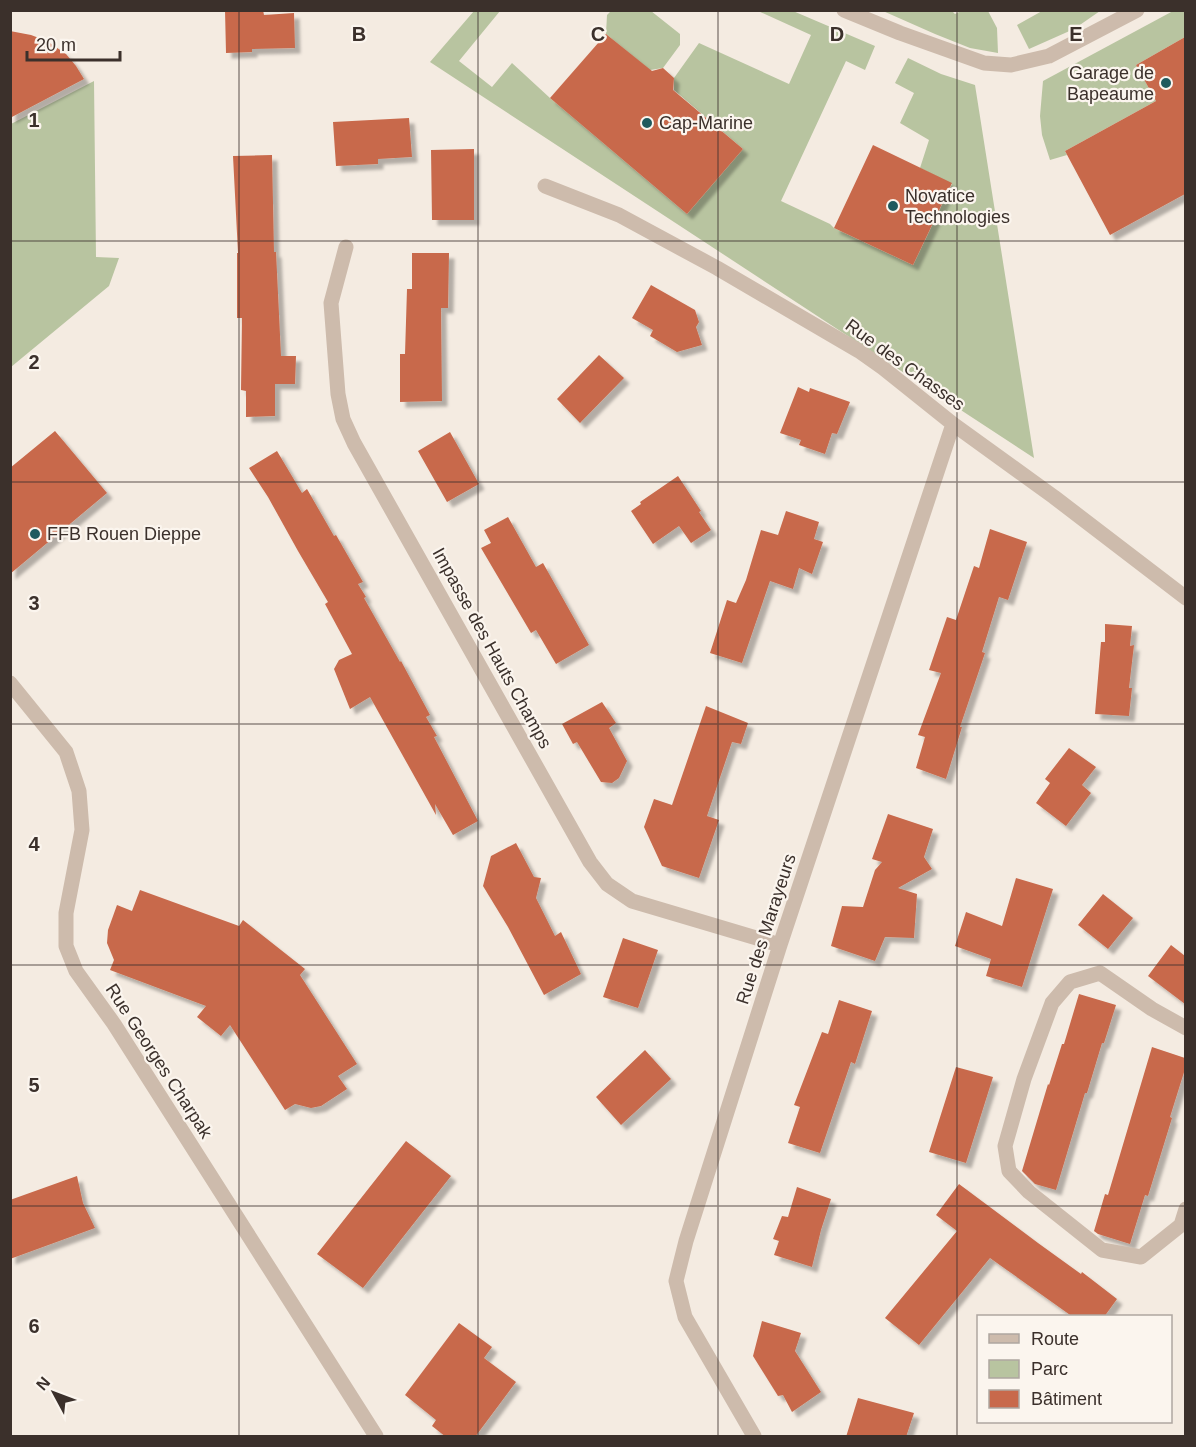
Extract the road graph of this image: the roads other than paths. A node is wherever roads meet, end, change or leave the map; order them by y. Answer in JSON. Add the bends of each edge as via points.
{"nodes":[{"id":1,"x":844,"y":10,"type":"edge"},
{"id":2,"x":1137,"y":10,"type":"edge"},
{"id":3,"x":545,"y":186,"type":"dead end"},
{"id":4,"x":346,"y":247,"type":"dead end"},
{"id":5,"x":953,"y":424,"type":"junction"},
{"id":6,"x":1185,"y":598,"type":"edge"},
{"id":7,"x":10,"y":683,"type":"edge"},
{"id":8,"x":780,"y":945,"type":"junction"},
{"id":9,"x":1185,"y":1028,"type":"edge"},
{"id":10,"x":1185,"y":1209,"type":"edge"},
{"id":11,"x":376,"y":1437,"type":"edge"},
{"id":12,"x":754,"y":1437,"type":"edge"}],
"edges":[{"from":1,"to":2,"type":"street","via":[[984,63],[1011,65],[1049,56]]},
{"from":3,"to":5,"type":"street","name":"Rue des Chasses","via":[[619,215],[826,331],[883,368]]},
{"from":4,"to":8,"type":"street","name":"Impasse des Hauts Champs","via":[[331,303],[334,363],[343,419],[590,862],[607,884],[632,901]]},
{"from":5,"to":6,"type":"street","name":"Rue des Chasses"},
{"from":5,"to":8,"type":"street","name":"Rue des Marayeurs"},
{"from":7,"to":11,"type":"street","name":"Rue Georges Charpak","via":[[66,752],[79,791],[82,830],[66,913],[66,946],[76,971],[114,1024]]},
{"from":8,"to":12,"type":"street","name":"Rue des Marayeurs","via":[[676,1281],[685,1317]]},
{"from":9,"to":10,"type":"street","via":[[1100,973],[1070,982],[1052,1003],[1005,1146],[1009,1171],[1029,1192],[1102,1250],[1141,1257],[1181,1225]]}]}
